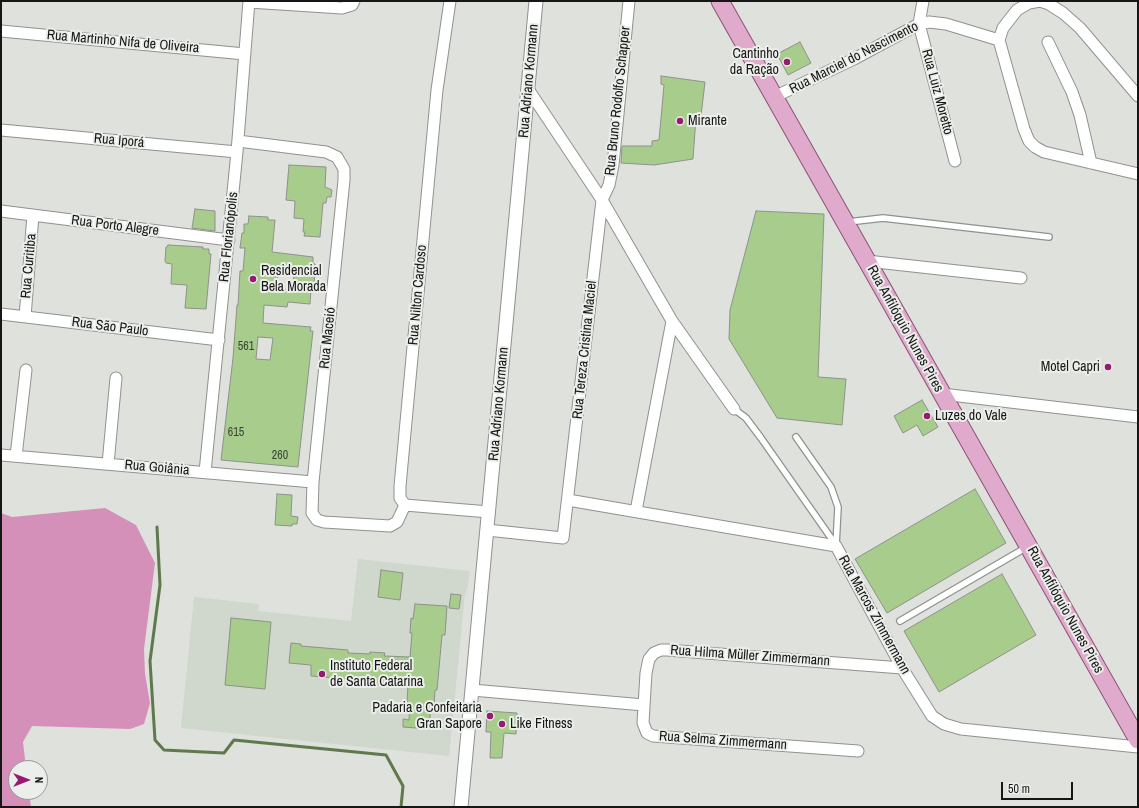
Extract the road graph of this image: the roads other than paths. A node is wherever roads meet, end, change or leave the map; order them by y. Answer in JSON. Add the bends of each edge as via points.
{"nodes":[{"id":1,"x":354,"y":1,"type":"edge"},
{"id":2,"x":450,"y":1,"type":"edge"},
{"id":3,"x":536,"y":1,"type":"edge"},
{"id":4,"x":629,"y":1,"type":"edge"},
{"id":5,"x":720,"y":1,"type":"edge"},
{"id":6,"x":923,"y":1,"type":"edge"},
{"id":7,"x":249,"y":2,"type":"edge"},
{"id":8,"x":919,"y":24,"type":"junction"},
{"id":9,"x":1,"y":31,"type":"edge"},
{"id":10,"x":999,"y":40,"type":"junction"},
{"id":11,"x":1048,"y":42,"type":"dead end"},
{"id":12,"x":245,"y":54,"type":"junction"},
{"id":13,"x":528,"y":89,"type":"junction"},
{"id":14,"x":1138,"y":96,"type":"edge"},
{"id":15,"x":774,"y":97,"type":"junction"},
{"id":16,"x":1,"y":130,"type":"edge"},
{"id":17,"x":238,"y":141,"type":"junction"},
{"id":18,"x":237,"y":152,"type":"junction"},
{"id":19,"x":956,"y":160,"type":"dead end"},
{"id":20,"x":1091,"y":163,"type":"junction"},
{"id":21,"x":1138,"y":174,"type":"edge"},
{"id":22,"x":602,"y":200,"type":"junction"},
{"id":23,"x":1,"y":211,"type":"edge"},
{"id":24,"x":33,"y":215,"type":"junction"},
{"id":25,"x":846,"y":223,"type":"junction"},
{"id":26,"x":1049,"y":237,"type":"dead end"},
{"id":27,"x":229,"y":240,"type":"junction"},
{"id":28,"x":867,"y":261,"type":"junction"},
{"id":29,"x":1021,"y":278,"type":"dead end"},
{"id":30,"x":1,"y":314,"type":"edge"},
{"id":31,"x":25,"y":317,"type":"junction"},
{"id":32,"x":672,"y":321,"type":"junction"},
{"id":33,"x":219,"y":340,"type":"junction"},
{"id":34,"x":26,"y":370,"type":"dead end"},
{"id":35,"x":116,"y":378,"type":"dead end"},
{"id":36,"x":942,"y":394,"type":"junction"},
{"id":37,"x":734,"y":409,"type":"joint"},
{"id":38,"x":1138,"y":417,"type":"edge"},
{"id":39,"x":796,"y":437,"type":"dead end"},
{"id":40,"x":1,"y":455,"type":"edge"},
{"id":41,"x":16,"y":456,"type":"junction"},
{"id":42,"x":108,"y":464,"type":"junction"},
{"id":43,"x":205,"y":472,"type":"junction"},
{"id":44,"x":313,"y":482,"type":"junction"},
{"id":45,"x":568,"y":500,"type":"junction"},
{"id":46,"x":405,"y":505,"type":"junction"},
{"id":47,"x":636,"y":511,"type":"junction"},
{"id":48,"x":488,"y":512,"type":"junction"},
{"id":49,"x":487,"y":530,"type":"junction"},
{"id":50,"x":836,"y":546,"type":"junction"},
{"id":51,"x":1029,"y":546,"type":"junction"},
{"id":52,"x":900,"y":621,"type":"dead end"},
{"id":53,"x":902,"y":668,"type":"junction"},
{"id":54,"x":472,"y":690,"type":"junction"},
{"id":55,"x":644,"y":705,"type":"junction"},
{"id":56,"x":1138,"y":740,"type":"edge"},
{"id":57,"x":1138,"y":747,"type":"edge"},
{"id":58,"x":858,"y":751,"type":"dead end"},
{"id":59,"x":461,"y":807,"type":"edge"}],
"edges":[{"from":1,"to":7,"type":"street","via":[[352,5],[342,8]]},
{"from":2,"to":46,"type":"street","name":"Rua Nilton Cardoso","via":[[437,90],[400,486],[400,498]]},
{"from":3,"to":13,"type":"street","name":"Rua Adriano Kormann"},
{"from":4,"to":22,"type":"street","name":"Rua Bruno Rodolfo Schapper","via":[[613,165],[609,185]]},
{"from":5,"to":15,"type":"main road","name":"Rua Anfilóquio Nunes Pires"},
{"from":6,"to":8,"type":"street"},
{"from":7,"to":12,"type":"street","name":"Rua Florianópolis"},
{"from":8,"to":10,"type":"street","name":"Rua Marciel do Nascimento","via":[[946,24]]},
{"from":8,"to":15,"type":"street","name":"Rua Marciel do Nascimento","via":[[854,59]]},
{"from":8,"to":19,"type":"street","name":"Rua Luiz Moretto"},
{"from":9,"to":12,"type":"street","name":"Rua Martinho Nifa de Oliveira"},
{"from":10,"to":14,"type":"street","via":[[1003,28],[1017,10],[1029,3],[1049,4],[1080,28]]},
{"from":10,"to":20,"type":"street","via":[[1029,141],[1035,148],[1044,152]]},
{"from":11,"to":20,"type":"street","via":[[1076,104]]},
{"from":12,"to":17,"type":"street","name":"Rua Florianópolis"},
{"from":13,"to":22,"type":"street"},
{"from":13,"to":48,"type":"street","name":"Rua Adriano Kormann"},
{"from":15,"to":25,"type":"main road","name":"Rua Anfilóquio Nunes Pires"},
{"from":16,"to":18,"type":"street","name":"Rua Iporá"},
{"from":17,"to":18,"type":"street","name":"Rua Florianópolis"},
{"from":17,"to":44,"type":"street","name":"Rua Maceió","via":[[326,152],[337,157],[344,169]]},
{"from":18,"to":27,"type":"street","name":"Rua Florianópolis"},
{"from":20,"to":21,"type":"street"},
{"from":22,"to":32,"type":"street"},
{"from":22,"to":45,"type":"street","name":"Rua Tereza Cristina Maciel"},
{"from":23,"to":24,"type":"street","name":"Rua Porto Alegre"},
{"from":24,"to":27,"type":"street","name":"Rua Porto Alegre"},
{"from":24,"to":31,"type":"street","name":"Rua Curitiba"},
{"from":25,"to":26,"type":"lane","via":[[883,218]]},
{"from":25,"to":28,"type":"main road","name":"Rua Anfilóquio Nunes Pires"},
{"from":27,"to":33,"type":"street","name":"Rua Florianópolis"},
{"from":28,"to":29,"type":"street"},
{"from":28,"to":36,"type":"main road","name":"Rua Anfilóquio Nunes Pires"},
{"from":30,"to":31,"type":"street","name":"Rua São Paulo"},
{"from":31,"to":33,"type":"street","name":"Rua São Paulo"},
{"from":32,"to":37,"type":"street"},
{"from":32,"to":47,"type":"street"},
{"from":33,"to":43,"type":"street","name":"Rua Florianópolis"},
{"from":34,"to":41,"type":"street"},
{"from":35,"to":42,"type":"street"},
{"from":36,"to":38,"type":"street"},
{"from":36,"to":51,"type":"main road","name":"Rua Anfilóquio Nunes Pires"},
{"from":37,"to":50,"type":"lane","via":[[746,418],[761,438]]},
{"from":39,"to":50,"type":"lane","via":[[831,488],[838,507]]},
{"from":40,"to":41,"type":"street","name":"Rua Goiânia"},
{"from":41,"to":42,"type":"street","name":"Rua Goiânia"},
{"from":42,"to":43,"type":"street","name":"Rua Goiânia"},
{"from":43,"to":44,"type":"street","name":"Rua Goiânia"},
{"from":44,"to":46,"type":"street","name":"Rua Maceió","via":[[311,510],[315,518],[321,521],[390,526],[397,522]]},
{"from":45,"to":47,"type":"street","name":"Rua Marcos Zimmermann"},
{"from":45,"to":49,"type":"street","name":"Rua Tereza Cristina Maciel","via":[[563,538]]},
{"from":46,"to":48,"type":"street"},
{"from":47,"to":50,"type":"street","name":"Rua Marcos Zimmermann"},
{"from":48,"to":49,"type":"street","name":"Rua Adriano Kormann"},
{"from":49,"to":54,"type":"street","name":"Rua Adriano Kormann"},
{"from":50,"to":53,"type":"street","name":"Rua Marcos Zimmermann"},
{"from":51,"to":52,"type":"lane"},
{"from":51,"to":56,"type":"main road","name":"Rua Anfilóquio Nunes Pires"},
{"from":53,"to":55,"type":"street","name":"Rua Hilma Müller Zimmermann","via":[[661,650],[649,659]]},
{"from":53,"to":57,"type":"street","name":"Rua Marcos Zimmermann","via":[[932,716],[944,724],[986,733]]},
{"from":54,"to":55,"type":"street"},
{"from":54,"to":59,"type":"street","name":"Rua Adriano Kormann"},
{"from":55,"to":58,"type":"street","name":"Rua Selma Zimmermann","via":[[643,728],[653,736]]}]}
